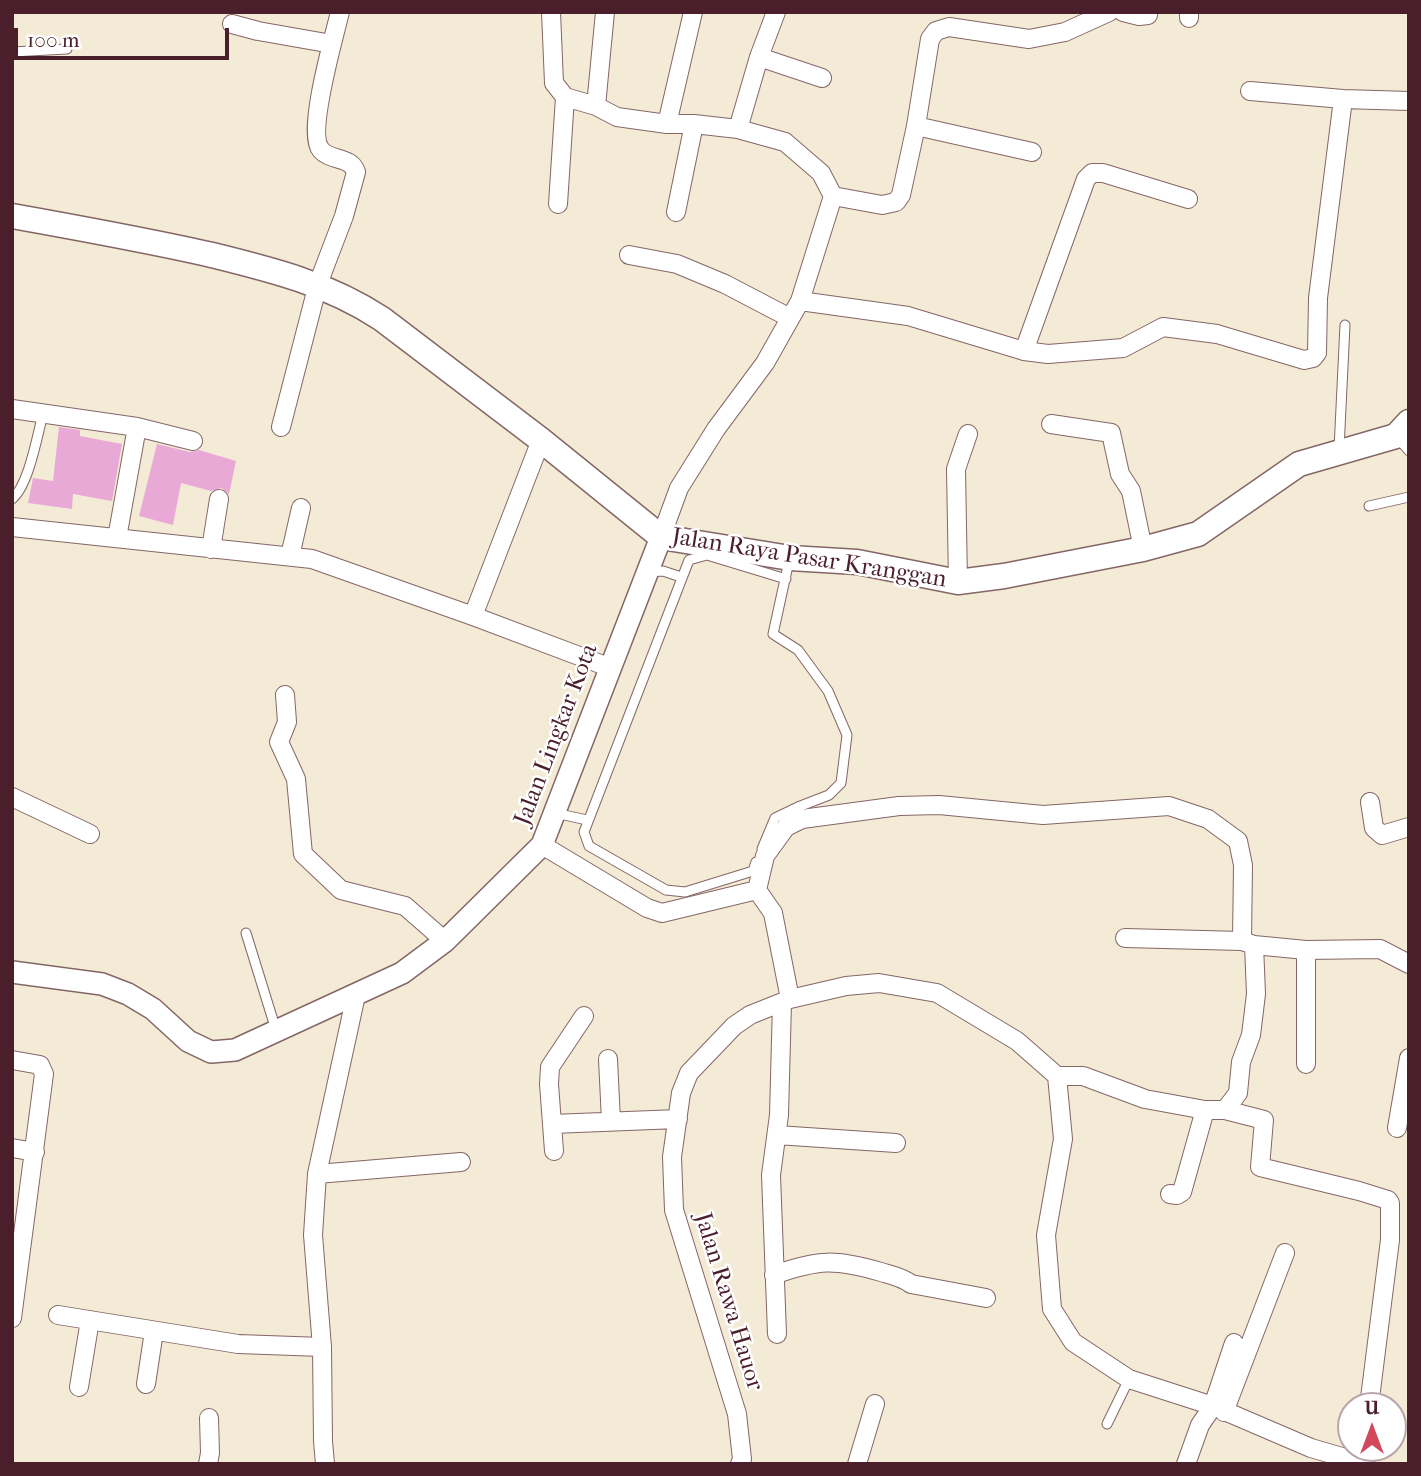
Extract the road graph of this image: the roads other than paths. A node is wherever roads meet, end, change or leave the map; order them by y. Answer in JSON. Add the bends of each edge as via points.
{"nodes":[{"id":1,"x":340,"y":12,"type":"edge"},
{"id":2,"x":551,"y":12,"type":"edge"},
{"id":3,"x":605,"y":12,"type":"edge"},
{"id":4,"x":693,"y":12,"type":"edge"},
{"id":5,"x":776,"y":12,"type":"edge"},
{"id":6,"x":1109,"y":12,"type":"edge"},
{"id":7,"x":1123,"y":12,"type":"edge"},
{"id":8,"x":1148,"y":15,"type":"dead end"},
{"id":9,"x":948,"y":19,"type":"edge"},
{"id":10,"x":232,"y":24,"type":"dead end"},
{"id":11,"x":332,"y":44,"type":"junction"},
{"id":12,"x":67,"y":49,"type":"dead end"},
{"id":13,"x":12,"y":51,"type":"edge"},
{"id":14,"x":759,"y":57,"type":"junction"},
{"id":15,"x":822,"y":78,"type":"dead end"},
{"id":16,"x":1250,"y":91,"type":"dead end"},
{"id":17,"x":565,"y":97,"type":"junction"},
{"id":18,"x":1343,"y":99,"type":"junction"},
{"id":19,"x":1409,"y":101,"type":"edge"},
{"id":20,"x":596,"y":106,"type":"junction"},
{"id":21,"x":667,"y":124,"type":"junction"},
{"id":22,"x":694,"y":124,"type":"junction"},
{"id":23,"x":916,"y":126,"type":"junction"},
{"id":24,"x":738,"y":129,"type":"junction"},
{"id":25,"x":1032,"y":152,"type":"dead end"},
{"id":26,"x":833,"y":196,"type":"junction"},
{"id":27,"x":1188,"y":199,"type":"dead end"},
{"id":28,"x":558,"y":204,"type":"dead end"},
{"id":29,"x":676,"y":212,"type":"dead end"},
{"id":30,"x":12,"y":216,"type":"edge"},
{"id":31,"x":629,"y":255,"type":"dead end"},
{"id":32,"x":318,"y":284,"type":"junction"},
{"id":33,"x":800,"y":301,"type":"junction"},
{"id":34,"x":790,"y":318,"type":"junction"},
{"id":35,"x":1345,"y":325,"type":"dead end"},
{"id":36,"x":1024,"y":351,"type":"junction"},
{"id":37,"x":12,"y":409,"type":"edge"},
{"id":38,"x":43,"y":414,"type":"junction"},
{"id":39,"x":1051,"y":424,"type":"dead end"},
{"id":40,"x":137,"y":427,"type":"junction"},
{"id":41,"x":281,"y":427,"type":"dead end"},
{"id":42,"x":968,"y":434,"type":"dead end"},
{"id":43,"x":1404,"y":436,"type":"edge"},
{"id":44,"x":541,"y":440,"type":"junction"},
{"id":45,"x":192,"y":441,"type":"dead end"},
{"id":46,"x":1339,"y":452,"type":"junction"},
{"id":47,"x":1409,"y":497,"type":"edge"},
{"id":48,"x":12,"y":499,"type":"edge"},
{"id":49,"x":219,"y":499,"type":"dead end"},
{"id":50,"x":1369,"y":506,"type":"dead end"},
{"id":51,"x":301,"y":508,"type":"dead end"},
{"id":52,"x":12,"y":527,"type":"edge"},
{"id":53,"x":661,"y":537,"type":"junction"},
{"id":54,"x":117,"y":538,"type":"junction"},
{"id":55,"x":211,"y":549,"type":"junction"},
{"id":56,"x":1143,"y":549,"type":"junction"},
{"id":57,"x":290,"y":555,"type":"junction"},
{"id":58,"x":788,"y":569,"type":"junction"},
{"id":59,"x":648,"y":572,"type":"junction"},
{"id":60,"x":681,"y":577,"type":"junction"},
{"id":61,"x":958,"y":582,"type":"junction"},
{"id":62,"x":473,"y":616,"type":"junction"},
{"id":63,"x":611,"y":668,"type":"junction"},
{"id":64,"x":285,"y":695,"type":"dead end"},
{"id":65,"x":12,"y":797,"type":"edge"},
{"id":66,"x":1370,"y":802,"type":"dead end"},
{"id":67,"x":555,"y":813,"type":"junction"},
{"id":68,"x":587,"y":820,"type":"junction"},
{"id":69,"x":1409,"y":827,"type":"edge"},
{"id":70,"x":90,"y":834,"type":"dead end"},
{"id":71,"x":542,"y":845,"type":"junction"},
{"id":72,"x":757,"y":890,"type":"junction"},
{"id":73,"x":246,"y":933,"type":"dead end"},
{"id":74,"x":1125,"y":938,"type":"dead end"},
{"id":75,"x":445,"y":942,"type":"junction"},
{"id":76,"x":1248,"y":943,"type":"junction"},
{"id":77,"x":1306,"y":950,"type":"junction"},
{"id":78,"x":1409,"y":964,"type":"edge"},
{"id":79,"x":12,"y":972,"type":"edge"},
{"id":80,"x":356,"y":995,"type":"junction"},
{"id":81,"x":786,"y":1001,"type":"junction"},
{"id":82,"x":584,"y":1016,"type":"dead end"},
{"id":83,"x":276,"y":1032,"type":"junction"},
{"id":84,"x":1409,"y":1058,"type":"edge"},
{"id":85,"x":608,"y":1059,"type":"dead end"},
{"id":86,"x":12,"y":1060,"type":"edge"},
{"id":87,"x":1306,"y":1063,"type":"dead end"},
{"id":88,"x":1057,"y":1076,"type":"junction"},
{"id":89,"x":1205,"y":1110,"type":"junction"},
{"id":90,"x":1225,"y":1110,"type":"junction"},
{"id":91,"x":678,"y":1119,"type":"junction"},
{"id":92,"x":611,"y":1121,"type":"junction"},
{"id":93,"x":552,"y":1124,"type":"junction"},
{"id":94,"x":1397,"y":1128,"type":"dead end"},
{"id":95,"x":777,"y":1135,"type":"junction"},
{"id":96,"x":895,"y":1143,"type":"dead end"},
{"id":97,"x":12,"y":1148,"type":"edge"},
{"id":98,"x":554,"y":1151,"type":"dead end"},
{"id":99,"x":34,"y":1152,"type":"junction"},
{"id":100,"x":461,"y":1162,"type":"dead end"},
{"id":101,"x":317,"y":1174,"type":"junction"},
{"id":102,"x":1170,"y":1194,"type":"dead end"},
{"id":103,"x":18,"y":1233,"type":"edge"},
{"id":104,"x":1285,"y":1253,"type":"dead end"},
{"id":105,"x":774,"y":1275,"type":"junction"},
{"id":106,"x":986,"y":1298,"type":"dead end"},
{"id":107,"x":58,"y":1315,"type":"dead end"},
{"id":108,"x":12,"y":1318,"type":"edge"},
{"id":109,"x":90,"y":1321,"type":"junction"},
{"id":110,"x":154,"y":1331,"type":"junction"},
{"id":111,"x":777,"y":1334,"type":"dead end"},
{"id":112,"x":1234,"y":1343,"type":"dead end"},
{"id":113,"x":322,"y":1347,"type":"junction"},
{"id":114,"x":1129,"y":1379,"type":"junction"},
{"id":115,"x":146,"y":1384,"type":"dead end"},
{"id":116,"x":79,"y":1387,"type":"dead end"},
{"id":117,"x":1371,"y":1392,"type":"edge"},
{"id":118,"x":875,"y":1404,"type":"dead end"},
{"id":119,"x":1219,"y":1409,"type":"junction"},
{"id":120,"x":209,"y":1418,"type":"dead end"},
{"id":121,"x":1107,"y":1424,"type":"dead end"},
{"id":122,"x":1337,"y":1454,"type":"edge"},
{"id":123,"x":208,"y":1464,"type":"edge"},
{"id":124,"x":325,"y":1464,"type":"edge"},
{"id":125,"x":740,"y":1464,"type":"edge"},
{"id":126,"x":858,"y":1464,"type":"edge"},
{"id":127,"x":1186,"y":1464,"type":"edge"}],
"edges":[{"from":1,"to":11,"type":"street"},
{"from":2,"to":17,"type":"street","via":[[554,83]]},
{"from":3,"to":20,"type":"street"},
{"from":4,"to":21,"type":"street"},
{"from":5,"to":14,"type":"street"},
{"from":6,"to":9,"type":"street","via":[[1065,32],[1029,38]]},
{"from":7,"to":8,"type":"street"},
{"from":9,"to":23,"type":"street","via":[[930,39]]},
{"from":10,"to":11,"type":"street"},
{"from":11,"to":32,"type":"street","via":[[316,111],[315,139],[321,151],[349,163],[355,172]]},
{"from":12,"to":13,"type":"lane"},
{"from":14,"to":15,"type":"street"},
{"from":14,"to":24,"type":"street"},
{"from":16,"to":18,"type":"street"},
{"from":17,"to":20,"type":"street"},
{"from":17,"to":28,"type":"street"},
{"from":18,"to":19,"type":"street"},
{"from":18,"to":36,"type":"street","via":[[1313,358],[1304,360],[1217,334],[1163,327],[1123,348],[1048,354]]},
{"from":20,"to":21,"type":"street","via":[[617,117]]},
{"from":21,"to":22,"type":"street"},
{"from":22,"to":24,"type":"street"},
{"from":22,"to":29,"type":"street"},
{"from":23,"to":25,"type":"street"},
{"from":23,"to":26,"type":"street","via":[[896,202],[882,205]]},
{"from":24,"to":26,"type":"street","via":[[785,142],[821,173]]},
{"from":26,"to":33,"type":"street"},
{"from":27,"to":36,"type":"street","via":[[1092,173]]},
{"from":30,"to":32,"type":"main road","name":"Jalan Raya Pasar Kranggan","via":[[148,240]]},
{"from":31,"to":34,"type":"street","via":[[677,264]]},
{"from":32,"to":41,"type":"street"},
{"from":32,"to":44,"type":"main road","name":"Jalan Raya Pasar Kranggan","via":[[382,318]]},
{"from":33,"to":34,"type":"street"},
{"from":33,"to":36,"type":"street","via":[[908,316]]},
{"from":34,"to":53,"type":"street","via":[[765,363],[679,488]]},
{"from":35,"to":46,"type":"lane"},
{"from":37,"to":38,"type":"street"},
{"from":38,"to":40,"type":"street"},
{"from":38,"to":48,"type":"lane","via":[[24,483]]},
{"from":39,"to":56,"type":"street","via":[[1111,433],[1120,474],[1131,491]]},
{"from":40,"to":45,"type":"street"},
{"from":40,"to":54,"type":"street"},
{"from":42,"to":61,"type":"street","via":[[956,469]]},
{"from":43,"to":46,"type":"main road","name":"Jalan Raya Pasar Kranggan"},
{"from":44,"to":53,"type":"main road","name":"Jalan Raya Pasar Kranggan"},
{"from":44,"to":62,"type":"street"},
{"from":46,"to":56,"type":"main road","name":"Jalan Raya Pasar Kranggan","via":[[1299,464],[1198,534]]},
{"from":47,"to":50,"type":"lane"},
{"from":49,"to":55,"type":"street"},
{"from":51,"to":57,"type":"street"},
{"from":52,"to":54,"type":"street"},
{"from":53,"to":58,"type":"main road","name":"Jalan Raya Pasar Kranggan"},
{"from":53,"to":59,"type":"street","name":"Jalan Lingkar Kota"},
{"from":54,"to":55,"type":"street"},
{"from":55,"to":57,"type":"street"},
{"from":56,"to":61,"type":"main road","name":"Jalan Raya Pasar Kranggan"},
{"from":57,"to":62,"type":"street","via":[[325,562]]},
{"from":58,"to":60,"type":"lane","via":[[707,555],[689,560]]},
{"from":58,"to":61,"type":"main road","name":"Jalan Raya Pasar Kranggan","via":[[857,562]]},
{"from":58,"to":68,"type":"lane","via":[[774,634],[798,650],[828,691],[847,735],[841,783],[829,795],[775,818],[752,871],[685,892],[666,890],[589,846],[584,832]]},
{"from":59,"to":60,"type":"lane"},
{"from":59,"to":63,"type":"street","name":"Jalan Lingkar Kota"},
{"from":60,"to":68,"type":"lane"},
{"from":62,"to":63,"type":"street"},
{"from":63,"to":67,"type":"street","name":"Jalan Lingkar Kota"},
{"from":64,"to":75,"type":"street","via":[[287,722],[279,742],[296,779],[303,854],[341,890],[405,906]]},
{"from":65,"to":70,"type":"street"},
{"from":66,"to":69,"type":"street","via":[[1374,828],[1382,835]]},
{"from":67,"to":68,"type":"lane"},
{"from":67,"to":71,"type":"street","name":"Jalan Lingkar Kota"},
{"from":71,"to":72,"type":"street","via":[[662,913]]},
{"from":71,"to":75,"type":"street","name":"Jalan Lingkar Kota"},
{"from":72,"to":76,"type":"street","via":[[765,856],[786,827],[802,819],[899,806],[1043,815],[1169,806],[1208,819],[1238,841]]},
{"from":72,"to":81,"type":"street","via":[[773,913]]},
{"from":73,"to":83,"type":"lane"},
{"from":74,"to":76,"type":"street"},
{"from":75,"to":80,"type":"street","name":"Jalan Lingkar Kota","via":[[402,973]]},
{"from":76,"to":77,"type":"street"},
{"from":76,"to":90,"type":"street","via":[[1255,994],[1251,1035],[1241,1062],[1238,1093]]},
{"from":77,"to":78,"type":"street","via":[[1380,949]]},
{"from":77,"to":87,"type":"street"},
{"from":79,"to":83,"type":"street","name":"Jalan Lingkar Kota","via":[[102,984],[128,994],[153,1009],[188,1041],[211,1052],[235,1050]]},
{"from":80,"to":83,"type":"street","name":"Jalan Lingkar Kota"},
{"from":80,"to":101,"type":"street"},
{"from":81,"to":88,"type":"street","name":"Jalan Rawa Hauor","via":[[879,983],[937,992],[1017,1041]]},
{"from":81,"to":91,"type":"street","name":"Jalan Rawa Hauor","via":[[734,1026],[689,1073]]},
{"from":81,"to":95,"type":"street"},
{"from":82,"to":93,"type":"street","via":[[550,1067]]},
{"from":84,"to":94,"type":"street"},
{"from":85,"to":92,"type":"street"},
{"from":86,"to":99,"type":"street","via":[[40,1065],[44,1074]]},
{"from":88,"to":89,"type":"street","via":[[1083,1076],[1145,1099]]},
{"from":88,"to":114,"type":"street","via":[[1063,1139],[1046,1235],[1052,1309],[1073,1342]]},
{"from":89,"to":90,"type":"street"},
{"from":89,"to":102,"type":"street","via":[[1182,1192]]},
{"from":90,"to":117,"type":"street","via":[[1264,1120],[1260,1167],[1390,1203],[1391,1240]]},
{"from":91,"to":92,"type":"street"},
{"from":91,"to":125,"type":"street","name":"Jalan Rawa Hauor","via":[[674,1210],[737,1414]]},
{"from":92,"to":93,"type":"street"},
{"from":93,"to":98,"type":"street"},
{"from":95,"to":96,"type":"street"},
{"from":95,"to":105,"type":"street","via":[[771,1175]]},
{"from":97,"to":99,"type":"street"},
{"from":99,"to":103,"type":"street"},
{"from":100,"to":101,"type":"street"},
{"from":101,"to":113,"type":"street","via":[[313,1235]]},
{"from":103,"to":108,"type":"street"},
{"from":104,"to":119,"type":"street"},
{"from":105,"to":106,"type":"street","via":[[836,1261],[911,1284]]},
{"from":105,"to":111,"type":"street"},
{"from":107,"to":109,"type":"street"},
{"from":109,"to":110,"type":"street"},
{"from":109,"to":116,"type":"street"},
{"from":110,"to":113,"type":"street","via":[[238,1345]]},
{"from":110,"to":115,"type":"street"},
{"from":112,"to":119,"type":"street"},
{"from":113,"to":124,"type":"street"},
{"from":114,"to":119,"type":"street"},
{"from":114,"to":121,"type":"lane"},
{"from":118,"to":126,"type":"street"},
{"from":119,"to":122,"type":"street","via":[[1311,1448]]},
{"from":119,"to":127,"type":"street","via":[[1200,1425]]},
{"from":120,"to":123,"type":"street"}]}
